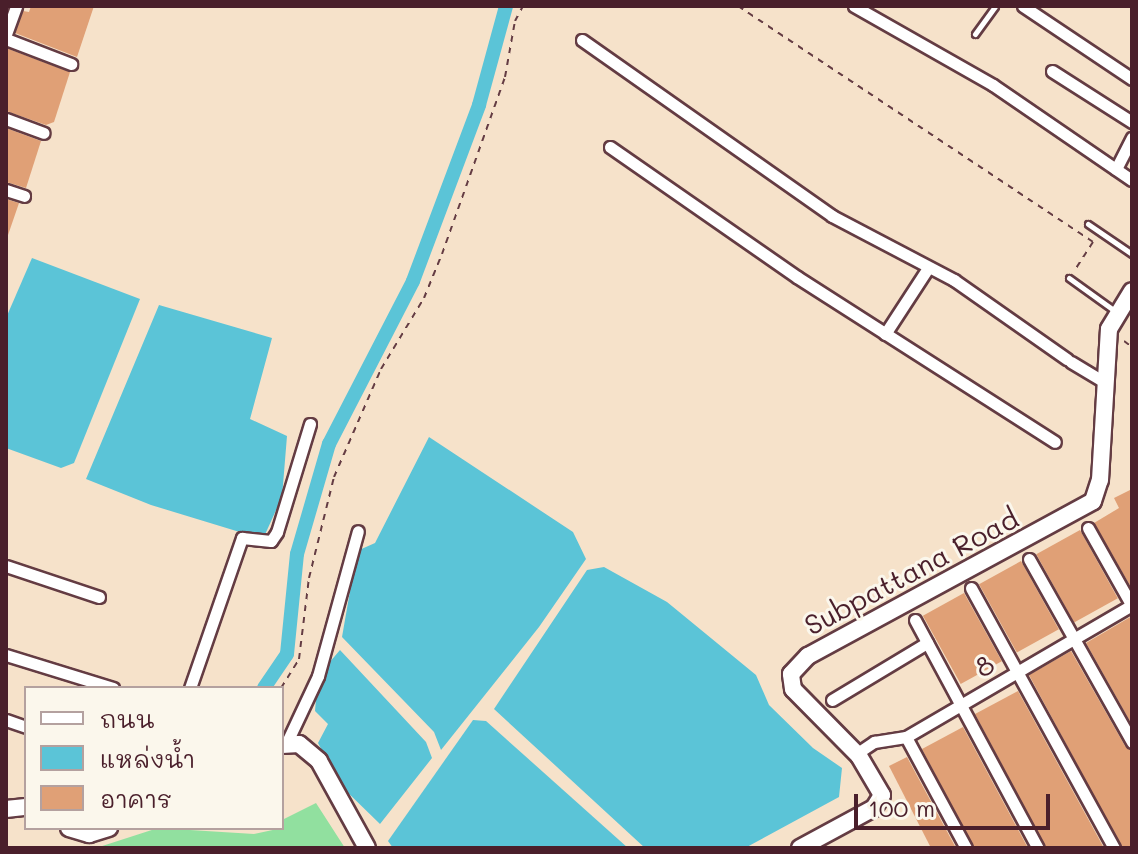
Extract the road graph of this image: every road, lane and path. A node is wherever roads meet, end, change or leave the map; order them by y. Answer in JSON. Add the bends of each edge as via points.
{"nodes":[{"id":1,"x":16,"y":6,"type":"edge"},
{"id":2,"x":523,"y":6,"type":"edge"},
{"id":3,"x":738,"y":6,"type":"edge"},
{"id":4,"x":854,"y":6,"type":"edge"},
{"id":5,"x":995,"y":6,"type":"edge"},
{"id":6,"x":1023,"y":6,"type":"edge"},
{"id":7,"x":975,"y":34,"type":"dead end"},
{"id":8,"x":6,"y":37,"type":"edge"},
{"id":9,"x":582,"y":40,"type":"dead end"},
{"id":10,"x":71,"y":64,"type":"dead end"},
{"id":11,"x":1052,"y":71,"type":"dead end"},
{"id":12,"x":1132,"y":79,"type":"edge"},
{"id":13,"x":6,"y":119,"type":"edge"},
{"id":14,"x":1132,"y":122,"type":"edge"},
{"id":15,"x":44,"y":133,"type":"dead end"},
{"id":16,"x":1132,"y":138,"type":"edge"},
{"id":17,"x":610,"y":147,"type":"dead end"},
{"id":18,"x":1116,"y":169,"type":"junction"},
{"id":19,"x":1132,"y":180,"type":"edge"},
{"id":20,"x":6,"y":190,"type":"edge"},
{"id":21,"x":24,"y":196,"type":"dead end"},
{"id":22,"x":1088,"y":224,"type":"dead end"},
{"id":23,"x":1132,"y":254,"type":"edge"},
{"id":24,"x":928,"y":268,"type":"junction"},
{"id":25,"x":1069,"y":278,"type":"joint"},
{"id":26,"x":1132,"y":291,"type":"edge"},
{"id":27,"x":1115,"y":311,"type":"junction"},
{"id":28,"x":885,"y":334,"type":"junction"},
{"id":29,"x":1106,"y":383,"type":"junction"},
{"id":30,"x":310,"y":424,"type":"dead end"},
{"id":31,"x":1055,"y":442,"type":"dead end"},
{"id":32,"x":1088,"y":528,"type":"dead end"},
{"id":33,"x":358,"y":531,"type":"dead end"},
{"id":34,"x":1029,"y":559,"type":"dead end"},
{"id":35,"x":6,"y":566,"type":"edge"},
{"id":36,"x":971,"y":588,"type":"dead end"},
{"id":37,"x":99,"y":597,"type":"dead end"},
{"id":38,"x":1132,"y":606,"type":"edge"},
{"id":39,"x":915,"y":620,"type":"dead end"},
{"id":40,"x":1074,"y":639,"type":"junction"},
{"id":41,"x":927,"y":643,"type":"junction"},
{"id":42,"x":6,"y":655,"type":"edge"},
{"id":43,"x":1019,"y":672,"type":"junction"},
{"id":44,"x":107,"y":686,"type":"edge"},
{"id":45,"x":191,"y":686,"type":"edge"},
{"id":46,"x":282,"y":686,"type":"edge"},
{"id":47,"x":832,"y":700,"type":"dead end"},
{"id":48,"x":962,"y":707,"type":"junction"},
{"id":49,"x":906,"y":737,"type":"junction"},
{"id":50,"x":1132,"y":742,"type":"edge"},
{"id":51,"x":285,"y":744,"type":"edge"},
{"id":52,"x":856,"y":754,"type":"junction"},
{"id":53,"x":76,"y":830,"type":"edge"},
{"id":54,"x":102,"y":830,"type":"edge"},
{"id":55,"x":367,"y":848,"type":"edge"},
{"id":56,"x":800,"y":848,"type":"edge"},
{"id":57,"x":966,"y":848,"type":"edge"},
{"id":58,"x":1038,"y":848,"type":"edge"},
{"id":59,"x":1114,"y":848,"type":"edge"}],
"edges":[{"from":1,"to":8,"type":"street"},
{"from":2,"to":46,"type":"path","via":[[515,21],[505,77],[442,254],[424,298],[381,369],[334,477],[309,578],[299,659]]},
{"from":3,"to":25,"type":"path","via":[[1093,242]]},
{"from":4,"to":18,"type":"street","via":[[993,85]]},
{"from":5,"to":7,"type":"lane"},
{"from":6,"to":12,"type":"street"},
{"from":8,"to":10,"type":"street"},
{"from":9,"to":24,"type":"street","via":[[832,216]]},
{"from":11,"to":14,"type":"street"},
{"from":13,"to":15,"type":"street"},
{"from":16,"to":18,"type":"street"},
{"from":17,"to":28,"type":"street"},
{"from":18,"to":19,"type":"street"},
{"from":20,"to":21,"type":"street"},
{"from":22,"to":23,"type":"lane"},
{"from":24,"to":28,"type":"street"},
{"from":24,"to":29,"type":"street"},
{"from":25,"to":27,"type":"lane"},
{"from":26,"to":27,"type":"street"},
{"from":27,"to":29,"type":"street","name":"Subpattana Road"},
{"from":28,"to":31,"type":"street"},
{"from":29,"to":52,"type":"street","name":"Subpattana Road","via":[[1100,480],[1093,501],[796,666],[793,689]]},
{"from":30,"to":45,"type":"street","via":[[277,532],[271,541],[242,538]]},
{"from":32,"to":38,"type":"street"},
{"from":33,"to":51,"type":"street","via":[[318,676]]},
{"from":34,"to":40,"type":"street"},
{"from":35,"to":37,"type":"street"},
{"from":36,"to":43,"type":"street"},
{"from":38,"to":40,"type":"street","name":"8"},
{"from":39,"to":41,"type":"street"},
{"from":40,"to":43,"type":"street","name":"8"},
{"from":40,"to":50,"type":"street"},
{"from":41,"to":47,"type":"street"},
{"from":41,"to":48,"type":"street"},
{"from":42,"to":44,"type":"street"},
{"from":43,"to":48,"type":"street","name":"8"},
{"from":43,"to":59,"type":"street"},
{"from":48,"to":49,"type":"street","name":"8"},
{"from":48,"to":58,"type":"street"},
{"from":49,"to":52,"type":"street","name":"8","via":[[874,742]]},
{"from":49,"to":57,"type":"street"},
{"from":51,"to":55,"type":"street","via":[[307,749],[319,761]]},
{"from":52,"to":56,"type":"street","name":"Subpattana Road","via":[[880,787],[880,803]]},
{"from":53,"to":54,"type":"street"}]}
